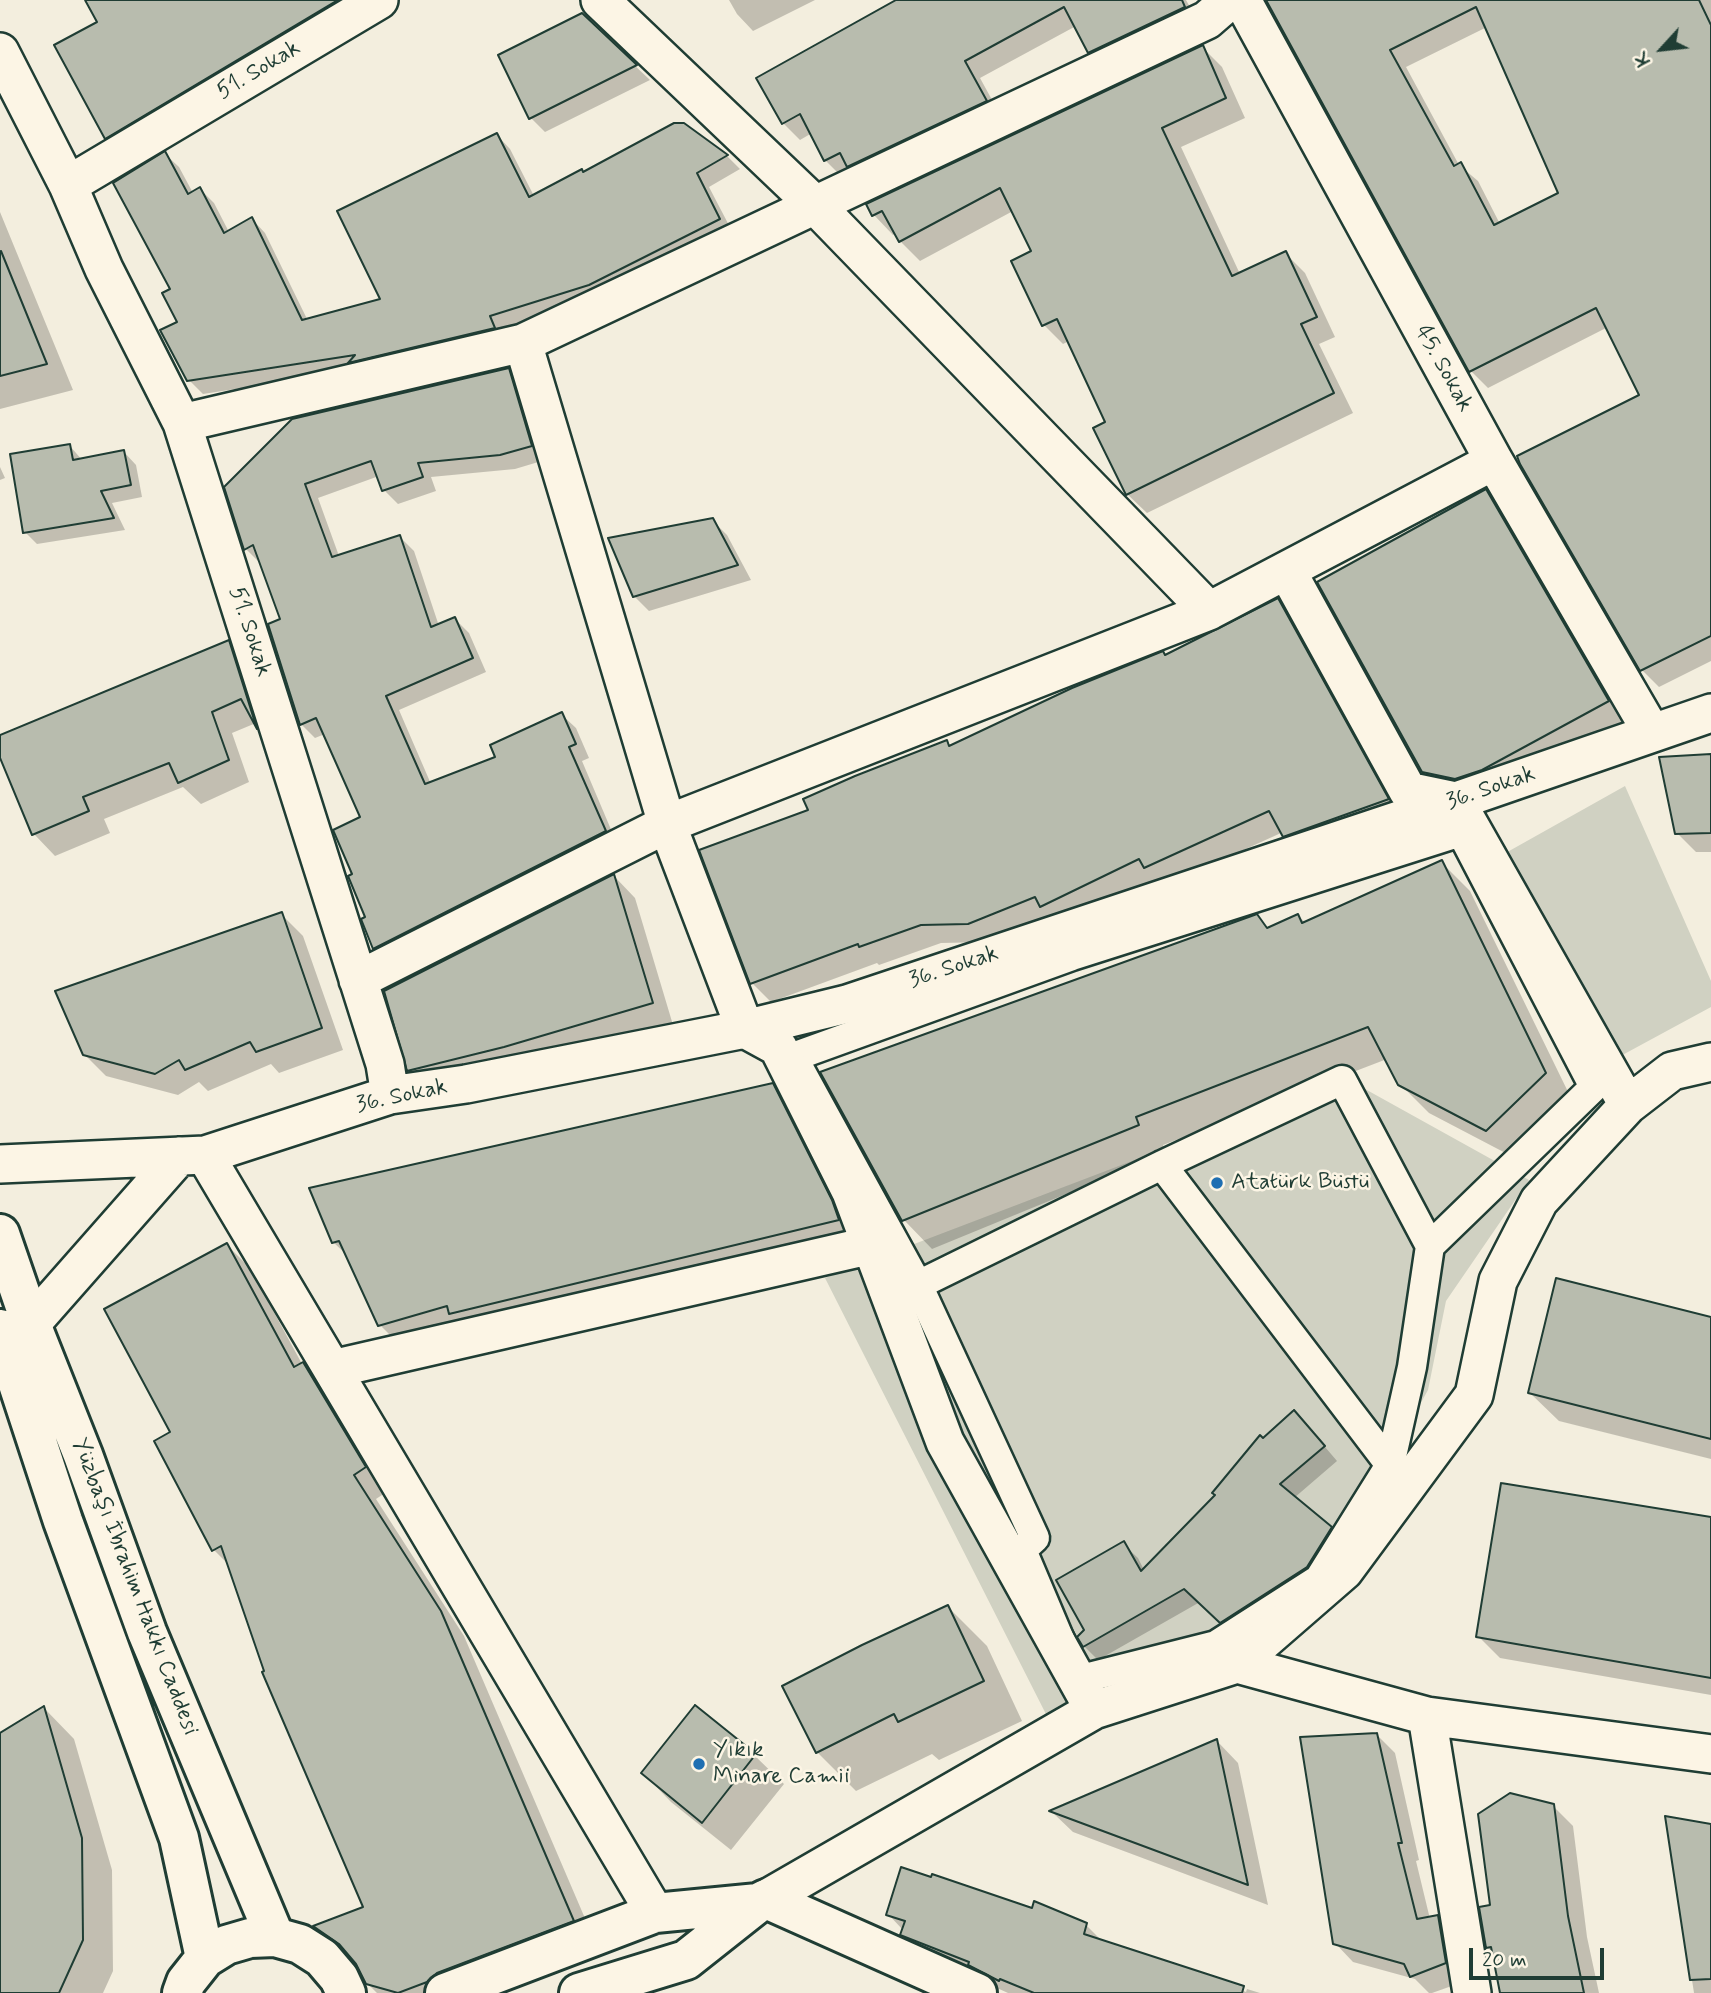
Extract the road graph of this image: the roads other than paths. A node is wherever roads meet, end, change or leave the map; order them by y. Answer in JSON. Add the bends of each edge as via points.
{"nodes":[{"id":1,"x":379,"y":0,"type":"edge"},
{"id":2,"x":600,"y":0,"type":"edge"},
{"id":3,"x":1230,"y":0,"type":"edge"},
{"id":4,"x":1242,"y":0,"type":"edge"},
{"id":5,"x":0,"y":52,"type":"edge"},
{"id":6,"x":68,"y":185,"type":"junction"},
{"id":7,"x":816,"y":206,"type":"junction"},
{"id":8,"x":523,"y":343,"type":"junction"},
{"id":9,"x":182,"y":423,"type":"junction"},
{"id":10,"x":1494,"y":461,"type":"junction"},
{"id":11,"x":1287,"y":571,"type":"junction"},
{"id":12,"x":1209,"y":611,"type":"junction"},
{"id":13,"x":1711,"y":713,"type":"edge"},
{"id":14,"x":1653,"y":733,"type":"junction"},
{"id":15,"x":1456,"y":801,"type":"junction"},
{"id":16,"x":667,"y":824,"type":"junction"},
{"id":17,"x":358,"y":980,"type":"junction"},
{"id":18,"x":745,"y":1029,"type":"junction"},
{"id":19,"x":1711,"y":1062,"type":"edge"},
{"id":20,"x":390,"y":1095,"type":"junction"},
{"id":21,"x":1628,"y":1105,"type":"junction"},
{"id":22,"x":192,"y":1156,"type":"junction"},
{"id":23,"x":0,"y":1164,"type":"edge"},
{"id":24,"x":1162,"y":1165,"type":"junction"},
{"id":25,"x":0,"y":1234,"type":"edge"},
{"id":26,"x":872,"y":1245,"type":"junction"},
{"id":27,"x":1430,"y":1246,"type":"junction"},
{"id":28,"x":918,"y":1285,"type":"junction"},
{"id":29,"x":16,"y":1326,"type":"edge"},
{"id":30,"x":332,"y":1369,"type":"junction"},
{"id":31,"x":1390,"y":1465,"type":"junction"},
{"id":32,"x":1237,"y":1664,"type":"junction"},
{"id":33,"x":1085,"y":1695,"type":"junction"},
{"id":34,"x":1427,"y":1716,"type":"junction"},
{"id":35,"x":1711,"y":1754,"type":"edge"},
{"id":36,"x":762,"y":1901,"type":"junction"},
{"id":37,"x":655,"y":1913,"type":"junction"},
{"id":38,"x":275,"y":1937,"type":"junction"},
{"id":39,"x":186,"y":1982,"type":"edge"},
{"id":40,"x":957,"y":1990,"type":"edge"},
{"id":41,"x":346,"y":1993,"type":"edge"},
{"id":42,"x":445,"y":1993,"type":"edge"},
{"id":43,"x":579,"y":1993,"type":"edge"},
{"id":44,"x":1472,"y":1993,"type":"edge"}],
"edges":[{"from":1,"to":6,"type":"street","name":"51. Sokak"},
{"from":2,"to":7,"type":"street"},
{"from":3,"to":7,"type":"street","via":[[1207,20]]},
{"from":4,"to":10,"type":"street","name":"45. Sokak"},
{"from":5,"to":6,"type":"street","name":"51. Sokak"},
{"from":6,"to":9,"type":"street","name":"51. Sokak","via":[[104,269]]},
{"from":7,"to":8,"type":"street"},
{"from":7,"to":12,"type":"street"},
{"from":8,"to":9,"type":"street"},
{"from":8,"to":16,"type":"street"},
{"from":9,"to":17,"type":"street","name":"51. Sokak"},
{"from":10,"to":11,"type":"street"},
{"from":10,"to":14,"type":"street","name":"45. Sokak"},
{"from":11,"to":12,"type":"street"},
{"from":11,"to":15,"type":"street","via":[[1408,791]]},
{"from":12,"to":16,"type":"street"},
{"from":13,"to":14,"type":"street","name":"36. Sokak"},
{"from":14,"to":15,"type":"street","name":"36. Sokak"},
{"from":15,"to":18,"type":"street","name":"36. Sokak","via":[[847,1004]]},
{"from":15,"to":21,"type":"street"},
{"from":16,"to":17,"type":"street"},
{"from":16,"to":18,"type":"street"},
{"from":17,"to":20,"type":"street","name":"51. Sokak"},
{"from":18,"to":20,"type":"street","name":"36. Sokak"},
{"from":18,"to":26,"type":"street","via":[[778,1047],[851,1192]]},
{"from":19,"to":21,"type":"street","via":[[1672,1071]]},
{"from":20,"to":22,"type":"street","name":"36. Sokak"},
{"from":21,"to":32,"type":"street","via":[[1539,1201],[1498,1281],[1474,1395],[1344,1571]]},
{"from":22,"to":23,"type":"street","name":"36. Sokak"},
{"from":22,"to":29,"type":"street"},
{"from":22,"to":30,"type":"street"},
{"from":24,"to":27,"type":"street","via":[[1342,1080]]},
{"from":24,"to":28,"type":"street"},
{"from":24,"to":31,"type":"street"},
{"from":25,"to":29,"type":"main road","name":"Yüzbaşı İbrahim Hakkı Caddesi"},
{"from":26,"to":30,"type":"street"},
{"from":26,"to":33,"type":"street","via":[[945,1442]]},
{"from":27,"to":28,"type":"street","via":[[1594,1087],[1461,832],[1072,956],[793,1057]]},
{"from":27,"to":31,"type":"street","via":[[1412,1367]]},
{"from":28,"to":33,"type":"street","via":[[1035,1538],[1022,1550]]},
{"from":29,"to":38,"type":"main road","name":"Yüzbaşı İbrahim Hakkı Caddesi","via":[[83,1455],[147,1632]]},
{"from":29,"to":39,"type":"main road","name":"Yüzbaşı İbrahim Hakkı Caddesi","via":[[64,1521],[180,1838]]},
{"from":30,"to":37,"type":"street"},
{"from":31,"to":33,"type":"street","via":[[1319,1579],[1216,1645]]},
{"from":32,"to":33,"type":"street"},
{"from":32,"to":34,"type":"street"},
{"from":33,"to":36,"type":"street"},
{"from":34,"to":35,"type":"street"},
{"from":34,"to":44,"type":"street"},
{"from":36,"to":37,"type":"main road"},
{"from":36,"to":40,"type":"main road"},
{"from":36,"to":43,"type":"main road","via":[[686,1960]]},
{"from":37,"to":42,"type":"main road"},
{"from":38,"to":39,"type":"main road","name":"Yüzbaşı İbrahim Hakkı Caddesi","via":[[226,1945]]},
{"from":38,"to":41,"type":"main road","name":"Yüzbaşı İbrahim Hakkı Caddesi","via":[[300,1944],[322,1958]]}]}
